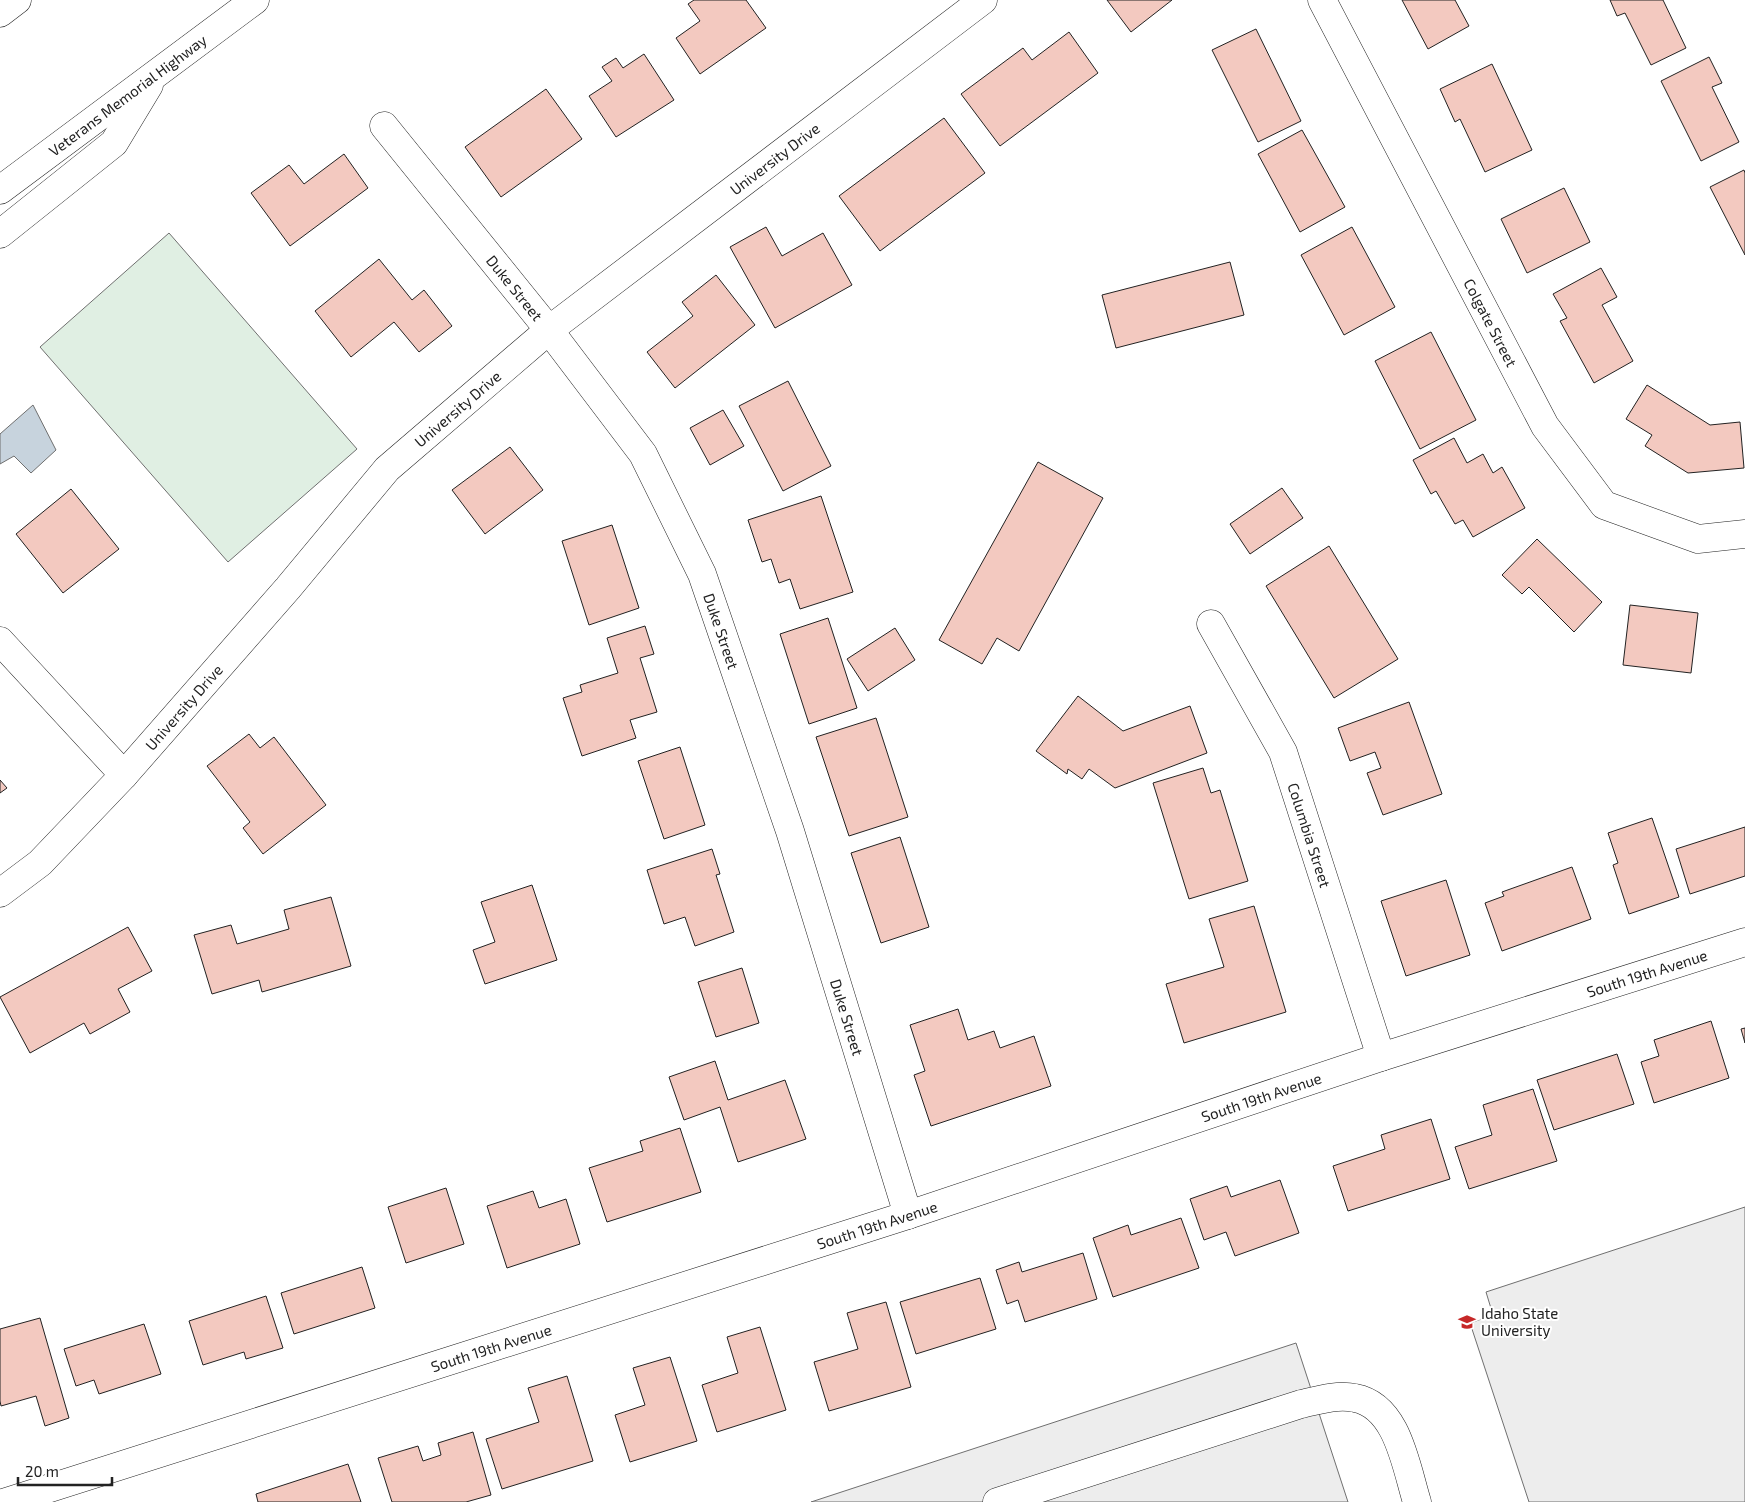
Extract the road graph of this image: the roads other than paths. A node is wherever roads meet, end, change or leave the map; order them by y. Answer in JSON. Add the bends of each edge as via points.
{"nodes":[{"id":1,"x":17,"y":0,"type":"edge"},
{"id":2,"x":255,"y":0,"type":"edge"},
{"id":3,"x":983,"y":0,"type":"edge"},
{"id":4,"x":1322,"y":0,"type":"edge"},
{"id":5,"x":0,"y":13,"type":"edge"},
{"id":6,"x":156,"y":73,"type":"junction"},
{"id":7,"x":384,"y":126,"type":"dead end"},
{"id":8,"x":0,"y":190,"type":"edge"},
{"id":9,"x":0,"y":234,"type":"edge"},
{"id":10,"x":548,"y":330,"type":"junction"},
{"id":11,"x":1745,"y":534,"type":"edge"},
{"id":12,"x":1211,"y":624,"type":"dead end"},
{"id":13,"x":0,"y":641,"type":"edge"},
{"id":14,"x":124,"y":775,"type":"junction"},
{"id":15,"x":0,"y":893,"type":"edge"},
{"id":16,"x":1745,"y":942,"type":"edge"},
{"id":17,"x":1381,"y":1057,"type":"junction"},
{"id":18,"x":908,"y":1215,"type":"junction"},
{"id":19,"x":6,"y":1502,"type":"edge"},
{"id":20,"x":997,"y":1502,"type":"edge"},
{"id":21,"x":1417,"y":1502,"type":"edge"}],
"edges":[{"from":1,"to":5,"type":"main road"},
{"from":2,"to":6,"type":"main road","name":"Veterans Memorial Highway"},
{"from":3,"to":10,"type":"main road","name":"University Drive"},
{"from":4,"to":11,"type":"main road","name":"Colgate Street","via":[[1545,426],[1604,506],[1698,539]]},
{"from":6,"to":8,"type":"main road","name":"Veterans Memorial Highway"},
{"from":6,"to":9,"type":"main road","via":[[114,143]]},
{"from":7,"to":10,"type":"main road","name":"Duke Street"},
{"from":10,"to":14,"type":"main road","name":"University Drive","via":[[388,469]]},
{"from":10,"to":18,"type":"main road","name":"Duke Street","via":[[643,454],[702,574],[790,831]]},
{"from":12,"to":17,"type":"main road","name":"Columbia Street","via":[[1283,752]]},
{"from":13,"to":14,"type":"main road"},
{"from":14,"to":15,"type":"main road","name":"University Drive","via":[[40,863]]},
{"from":16,"to":17,"type":"main road","name":"South 19th Avenue"},
{"from":17,"to":18,"type":"main road","name":"South 19th Avenue"},
{"from":18,"to":19,"type":"main road","name":"South 19th Avenue"},
{"from":20,"to":21,"type":"main road","via":[[1301,1404],[1334,1397],[1356,1398],[1374,1406],[1393,1428]]}]}
